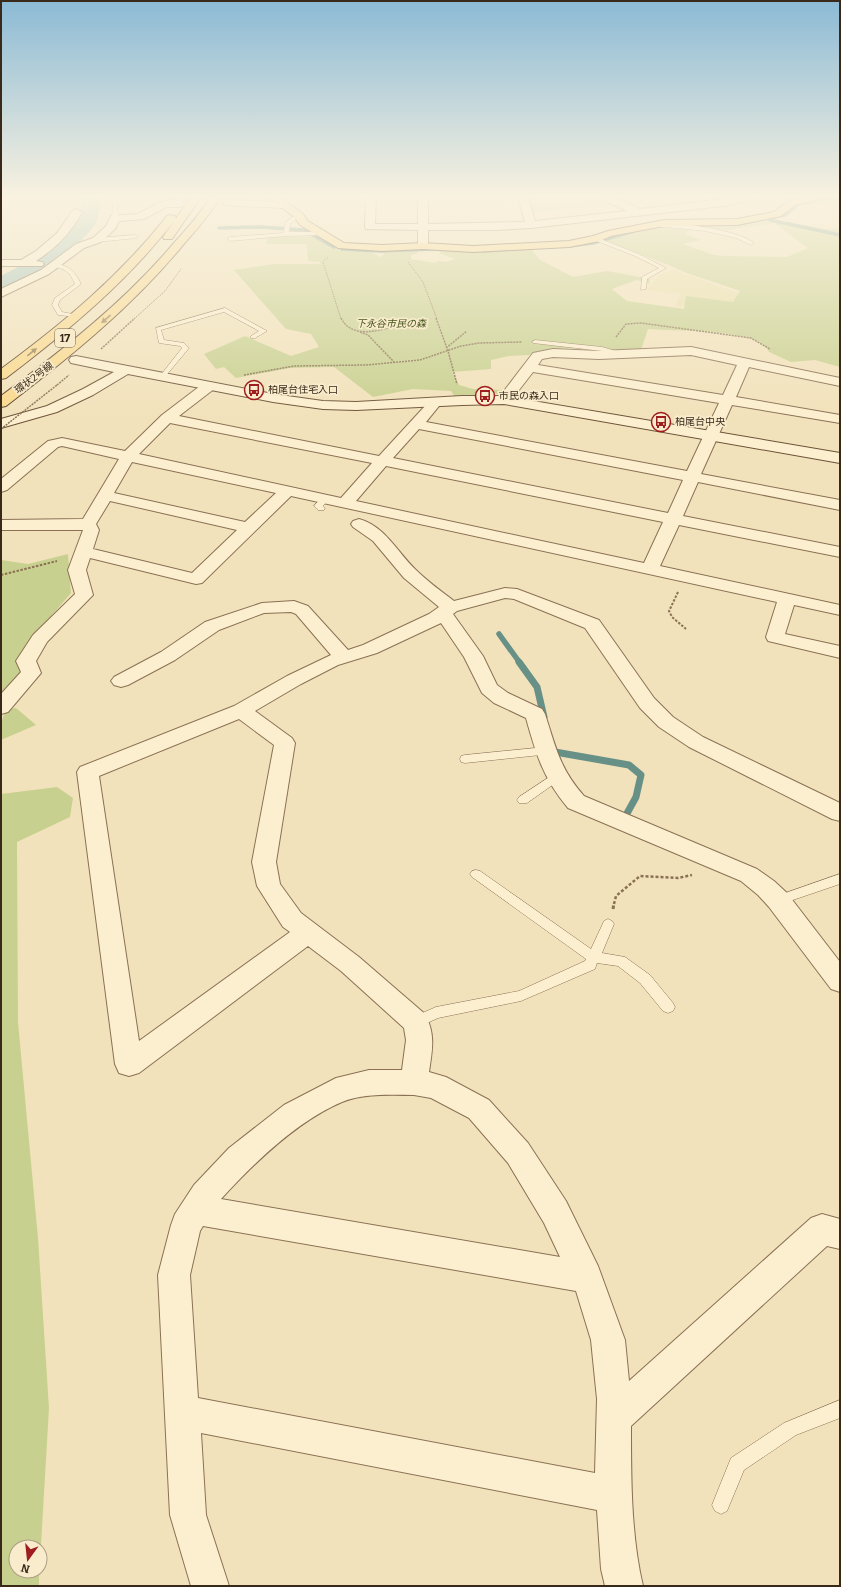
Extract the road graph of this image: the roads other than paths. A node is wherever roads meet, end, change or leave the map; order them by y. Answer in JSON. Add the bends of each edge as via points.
{"nodes":[{"id":1,"x":46,"y":271,"type":"edge"},
{"id":2,"x":71,"y":271,"type":"edge"},
{"id":3,"x":124,"y":271,"type":"edge"},
{"id":4,"x":137,"y":271,"type":"edge"},
{"id":5,"x":156,"y":271,"type":"edge"},
{"id":6,"x":170,"y":271,"type":"edge"},
{"id":7,"x":657,"y":271,"type":"edge"},
{"id":8,"x":643,"y":289,"type":"dead end"},
{"id":9,"x":1,"y":293,"type":"edge"},
{"id":10,"x":76,"y":316,"type":"junction"},
{"id":11,"x":253,"y":337,"type":"dead end"},
{"id":12,"x":535,"y":342,"type":"road end"},
{"id":13,"x":623,"y":354,"type":"junction"},
{"id":14,"x":76,"y":360,"type":"junction"},
{"id":15,"x":746,"y":362,"type":"junction"},
{"id":16,"x":529,"y":367,"type":"junction"},
{"id":17,"x":126,"y":370,"type":"junction"},
{"id":18,"x":1,"y":375,"type":"edge"},
{"id":19,"x":162,"y":377,"type":"junction"},
{"id":20,"x":840,"y":382,"type":"edge"},
{"id":21,"x":209,"y":386,"type":"junction"},
{"id":22,"x":1,"y":389,"type":"edge"},
{"id":23,"x":504,"y":400,"type":"junction"},
{"id":24,"x":727,"y":400,"type":"junction"},
{"id":25,"x":1,"y":403,"type":"edge"},
{"id":26,"x":430,"y":403,"type":"junction"},
{"id":27,"x":1,"y":418,"type":"edge"},
{"id":28,"x":167,"y":418,"type":"junction"},
{"id":29,"x":840,"y":419,"type":"edge"},
{"id":30,"x":1,"y":424,"type":"edge"},
{"id":31,"x":416,"y":424,"type":"junction"},
{"id":32,"x":711,"y":435,"type":"junction"},
{"id":33,"x":128,"y":456,"type":"junction"},
{"id":34,"x":840,"y":458,"type":"edge"},
{"id":35,"x":383,"y":461,"type":"junction"},
{"id":36,"x":692,"y":476,"type":"junction"},
{"id":37,"x":1,"y":487,"type":"edge"},
{"id":38,"x":288,"y":490,"type":"junction"},
{"id":39,"x":104,"y":495,"type":"junction"},
{"id":40,"x":346,"y":502,"type":"junction"},
{"id":41,"x":840,"y":505,"type":"edge"},
{"id":42,"x":672,"y":519,"type":"junction"},
{"id":43,"x":88,"y":524,"type":"junction"},
{"id":44,"x":359,"y":524,"type":"dead end"},
{"id":45,"x":1,"y":525,"type":"edge"},
{"id":46,"x":250,"y":528,"type":"junction"},
{"id":47,"x":84,"y":552,"type":"junction"},
{"id":48,"x":840,"y":552,"type":"edge"},
{"id":49,"x":650,"y":569,"type":"junction"},
{"id":50,"x":787,"y":598,"type":"junction"},
{"id":51,"x":447,"y":610,"type":"junction"},
{"id":52,"x":840,"y":610,"type":"edge"},
{"id":53,"x":840,"y":652,"type":"edge"},
{"id":54,"x":344,"y":657,"type":"junction"},
{"id":55,"x":121,"y":681,"type":"dead end"},
{"id":56,"x":1,"y":707,"type":"edge"},
{"id":57,"x":241,"y":711,"type":"junction"},
{"id":58,"x":546,"y":751,"type":"junction"},
{"id":59,"x":465,"y":759,"type":"dead end"},
{"id":60,"x":557,"y":776,"type":"junction"},
{"id":61,"x":523,"y":800,"type":"dead end"},
{"id":62,"x":840,"y":813,"type":"edge"},
{"id":63,"x":476,"y":874,"type":"dead end"},
{"id":64,"x":840,"y":879,"type":"edge"},
{"id":65,"x":778,"y":900,"type":"junction"},
{"id":66,"x":608,"y":924,"type":"dead end"},
{"id":67,"x":308,"y":932,"type":"junction"},
{"id":68,"x":593,"y":957,"type":"junction"},
{"id":69,"x":840,"y":981,"type":"edge"},
{"id":70,"x":668,"y":1007,"type":"dead end"},
{"id":71,"x":416,"y":1022,"type":"junction"},
{"id":72,"x":414,"y":1082,"type":"junction"},
{"id":73,"x":195,"y":1210,"type":"junction"},
{"id":74,"x":840,"y":1234,"type":"edge"},
{"id":75,"x":587,"y":1277,"type":"junction"},
{"id":76,"x":840,"y":1410,"type":"edge"},
{"id":77,"x":182,"y":1412,"type":"junction"},
{"id":78,"x":614,"y":1418,"type":"junction"},
{"id":79,"x":614,"y":1495,"type":"junction"},
{"id":80,"x":720,"y":1505,"type":"dead end"},
{"id":81,"x":210,"y":1586,"type":"edge"},
{"id":82,"x":624,"y":1586,"type":"edge"}],
"edges":[{"from":1,"to":9,"type":"street"},
{"from":2,"to":10,"type":"lane","via":[[78,284],[57,299],[55,305],[60,314]]},
{"from":3,"to":10,"type":"main road"},
{"from":4,"to":22,"type":"main road","name":"環状2号線","number":"17","via":[[82,324]]},
{"from":5,"to":25,"type":"main road","name":"環状2号線","number":"17","one_way":true,"via":[[122,305],[78,343]]},
{"from":6,"to":14,"type":"main road","via":[[148,296]]},
{"from":7,"to":8,"type":"lane","via":[[644,278]]},
{"from":18,"to":10,"type":"main road","one_way":true},
{"from":11,"to":19,"type":"lane","via":[[264,331],[225,310],[158,329],[161,342],[182,344],[186,348]]},
{"from":12,"to":13,"type":"lane","via":[[602,349]]},
{"from":13,"to":15,"type":"street","via":[[691,351]]},
{"from":13,"to":16,"type":"street","via":[[543,354]]},
{"from":14,"to":17,"type":"street"},
{"from":14,"to":27,"type":"main road","via":[[51,385]]},
{"from":15,"to":20,"type":"street"},
{"from":15,"to":24,"type":"street"},
{"from":16,"to":23,"type":"street"},
{"from":16,"to":24,"type":"street"},
{"from":17,"to":19,"type":"street"},
{"from":17,"to":30,"type":"street","via":[[52,409]]},
{"from":19,"to":21,"type":"street"},
{"from":21,"to":26,"type":"street","via":[[297,402],[335,406]]},
{"from":21,"to":28,"type":"street"},
{"from":23,"to":26,"type":"street"},
{"from":23,"to":32,"type":"street"},
{"from":24,"to":29,"type":"street"},
{"from":24,"to":32,"type":"street"},
{"from":26,"to":31,"type":"street","via":[[432,406]]},
{"from":28,"to":33,"type":"street"},
{"from":28,"to":35,"type":"street"},
{"from":31,"to":35,"type":"street"},
{"from":31,"to":36,"type":"street"},
{"from":32,"to":34,"type":"street"},
{"from":32,"to":36,"type":"street"},
{"from":33,"to":37,"type":"street","via":[[62,442],[53,444]]},
{"from":33,"to":38,"type":"street"},
{"from":33,"to":39,"type":"street"},
{"from":35,"to":40,"type":"street"},
{"from":35,"to":42,"type":"street"},
{"from":36,"to":41,"type":"street"},
{"from":36,"to":42,"type":"street"},
{"from":38,"to":40,"type":"street","via":[[324,503]]},
{"from":38,"to":46,"type":"street"},
{"from":39,"to":43,"type":"street"},
{"from":39,"to":46,"type":"street"},
{"from":40,"to":49,"type":"street"},
{"from":42,"to":48,"type":"street"},
{"from":42,"to":49,"type":"street"},
{"from":43,"to":45,"type":"street"},
{"from":43,"to":47,"type":"street","via":[[91,530]]},
{"from":44,"to":51,"type":"street","via":[[387,546],[406,570]]},
{"from":46,"to":47,"type":"street","via":[[196,579]]},
{"from":47,"to":56,"type":"street","via":[[77,570],[84,595],[40,639],[26,661],[31,673]]},
{"from":49,"to":50,"type":"street"},
{"from":50,"to":52,"type":"street"},
{"from":50,"to":53,"type":"street","via":[[775,638]]},
{"from":51,"to":54,"type":"street","via":[[436,618],[370,649]]},
{"from":51,"to":58,"type":"street","via":[[458,636],[473,656],[489,689],[501,698],[535,714]]},
{"from":51,"to":62,"type":"street","via":[[505,593],[517,594],[592,624],[647,702],[666,722],[696,742]]},
{"from":54,"to":55,"type":"street","via":[[302,610],[294,606],[262,608],[212,626],[168,656]]},
{"from":54,"to":57,"type":"street","via":[[294,680]]},
{"from":57,"to":67,"type":"street","via":[[285,743],[264,862],[269,886],[292,920]]},
{"from":57,"to":67,"type":"street","via":[[88,772],[129,1064]]},
{"from":58,"to":59,"type":"lane"},
{"from":58,"to":60,"type":"street"},
{"from":60,"to":61,"type":"lane"},
{"from":60,"to":65,"type":"street","via":[[576,802],[749,875]]},
{"from":63,"to":68,"type":"lane"},
{"from":64,"to":65,"type":"lane"},
{"from":65,"to":69,"type":"street"},
{"from":66,"to":68,"type":"lane"},
{"from":67,"to":71,"type":"street","via":[[350,964]]},
{"from":68,"to":70,"type":"lane","via":[[621,961],[645,979]]},
{"from":68,"to":71,"type":"lane","via":[[590,965],[521,996],[436,1013]]},
{"from":71,"to":72,"type":"street","via":[[420,1040]]},
{"from":72,"to":73,"type":"street","via":[[369,1083],[336,1091],[294,1114],[239,1158],[205,1195]]},
{"from":72,"to":75,"type":"street","via":[[436,1086],[479,1109],[518,1152],[555,1212]]},
{"from":73,"to":75,"type":"street"},
{"from":73,"to":77,"type":"street","via":[[186,1226],[174,1275]]},
{"from":74,"to":78,"type":"street","via":[[822,1229]]},
{"from":75,"to":78,"type":"street","via":[[608,1340]]},
{"from":76,"to":80,"type":"lane","via":[[790,1428],[737,1464]]},
{"from":77,"to":79,"type":"street"},
{"from":77,"to":81,"type":"street","via":[[188,1515]]},
{"from":78,"to":79,"type":"street"},
{"from":79,"to":82,"type":"street","via":[[620,1569]]}]}
